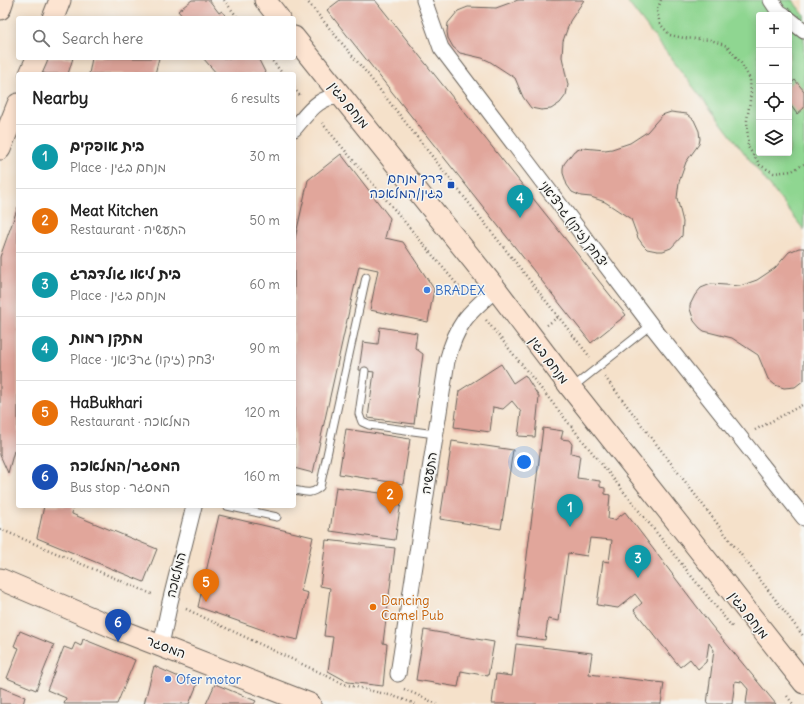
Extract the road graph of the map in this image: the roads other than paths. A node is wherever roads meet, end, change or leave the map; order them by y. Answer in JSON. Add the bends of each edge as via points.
{"nodes":[{"id":1,"x":4,"y":0,"type":"edge"},
{"id":2,"x":60,"y":0,"type":"edge"},
{"id":3,"x":265,"y":0,"type":"edge"},
{"id":4,"x":424,"y":0,"type":"edge"},
{"id":5,"x":771,"y":0,"type":"edge"},
{"id":6,"x":0,"y":9,"type":"edge"},
{"id":7,"x":779,"y":12,"type":"edge"},
{"id":8,"x":54,"y":16,"type":"edge"},
{"id":9,"x":277,"y":16,"type":"edge"},
{"id":10,"x":792,"y":21,"type":"edge"},
{"id":11,"x":804,"y":31,"type":"edge"},
{"id":12,"x":296,"y":39,"type":"edge"},
{"id":13,"x":36,"y":60,"type":"edge"},
{"id":14,"x":31,"y":72,"type":"edge"},
{"id":15,"x":343,"y":98,"type":"junction"},
{"id":16,"x":16,"y":109,"type":"edge"},
{"id":17,"x":296,"y":127,"type":"edge"},
{"id":18,"x":0,"y":149,"type":"edge"},
{"id":19,"x":366,"y":277,"type":"dead end"},
{"id":20,"x":496,"y":289,"type":"junction"},
{"id":21,"x":651,"y":325,"type":"junction"},
{"id":22,"x":365,"y":370,"type":"dead end"},
{"id":23,"x":571,"y":388,"type":"junction"},
{"id":24,"x":435,"y":434,"type":"junction"},
{"id":25,"x":296,"y":490,"type":"edge"},
{"id":26,"x":194,"y":508,"type":"edge"},
{"id":27,"x":236,"y":508,"type":"edge"},
{"id":28,"x":277,"y":517,"type":"dead end"},
{"id":29,"x":804,"y":518,"type":"edge"},
{"id":30,"x":0,"y":579,"type":"edge"},
{"id":31,"x":161,"y":645,"type":"junction"},
{"id":32,"x":398,"y":674,"type":"road end"},
{"id":33,"x":804,"y":683,"type":"edge"},
{"id":34,"x":310,"y":704,"type":"edge"}],
"edges":[{"from":1,"to":6,"type":"street"},
{"from":2,"to":8,"type":"street"},
{"from":3,"to":9,"type":"street"},
{"from":4,"to":21,"type":"street","name":"יצחק (זיקו) גרציאני","via":[[441,48]]},
{"from":5,"to":7,"type":"street"},
{"from":10,"to":11,"type":"street"},
{"from":12,"to":15,"type":"street","name":"מנחם בגין"},
{"from":13,"to":14,"type":"street"},
{"from":15,"to":17,"type":"street","via":[[324,99]]},
{"from":15,"to":20,"type":"street","name":"מנחם בגין"},
{"from":16,"to":18,"type":"street"},
{"from":19,"to":25,"type":"lane","via":[[320,486],[315,492]]},
{"from":20,"to":23,"type":"street","name":"מנחם בגין"},
{"from":20,"to":24,"type":"street","name":"התעשיה","via":[[466,316],[452,343]]},
{"from":21,"to":23,"type":"lane"},
{"from":21,"to":29,"type":"street","name":"יצחק (זיקו) גרציאני"},
{"from":22,"to":24,"type":"lane","via":[[359,414],[362,422]]},
{"from":23,"to":33,"type":"street","name":"מנחם בגין"},
{"from":24,"to":32,"type":"street","name":"התעשיה"},
{"from":26,"to":31,"type":"street","name":"המלאכה"},
{"from":27,"to":28,"type":"lane"},
{"from":30,"to":31,"type":"street","name":"המסגר"},
{"from":31,"to":34,"type":"street","name":"המסגר"}]}
